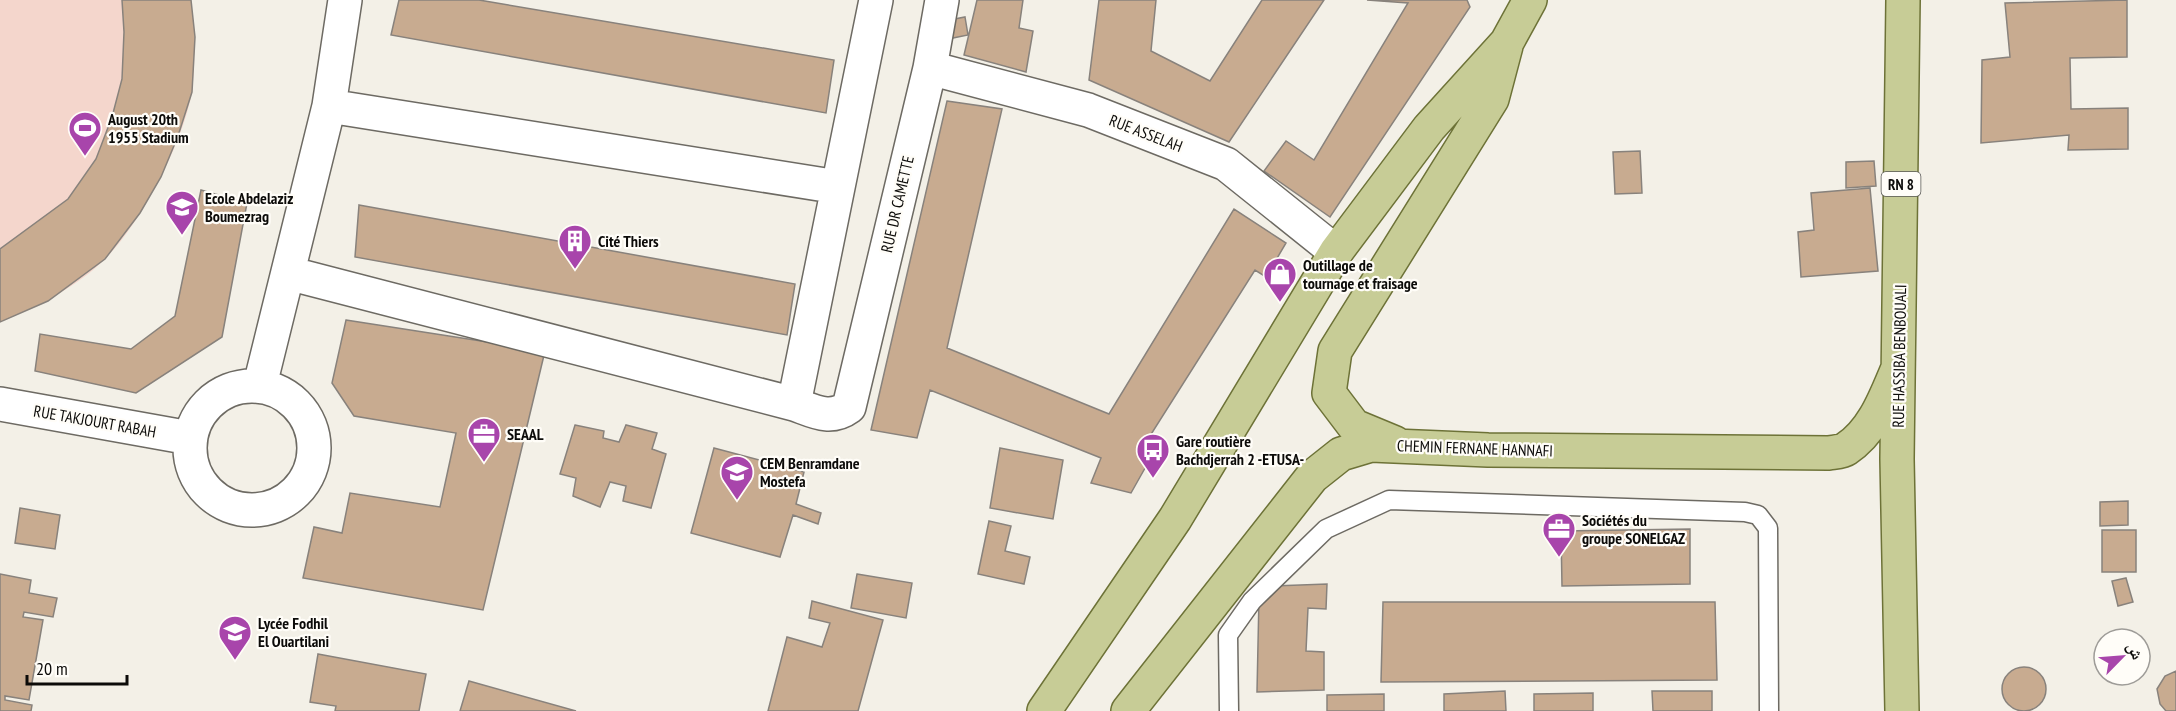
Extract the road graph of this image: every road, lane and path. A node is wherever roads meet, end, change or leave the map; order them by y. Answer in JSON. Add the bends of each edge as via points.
{"nodes":[{"id":1,"x":345,"y":0,"type":"edge"},
{"id":2,"x":876,"y":0,"type":"edge"},
{"id":3,"x":942,"y":0,"type":"edge"},
{"id":4,"x":1510,"y":0,"type":"edge"},
{"id":5,"x":1530,"y":0,"type":"edge"},
{"id":6,"x":1903,"y":0,"type":"edge"},
{"id":7,"x":1507,"y":42,"type":"junction"},
{"id":8,"x":930,"y":68,"type":"junction"},
{"id":9,"x":329,"y":106,"type":"junction"},
{"id":10,"x":838,"y":187,"type":"junction"},
{"id":11,"x":1336,"y":252,"type":"junction"},
{"id":12,"x":288,"y":273,"type":"junction"},
{"id":13,"x":1898,"y":368,"type":"junction"},
{"id":14,"x":260,"y":385,"type":"junction"},
{"id":15,"x":0,"y":404,"type":"edge"},
{"id":16,"x":794,"y":404,"type":"junction"},
{"id":17,"x":190,"y":438,"type":"junction"},
{"id":18,"x":1403,"y":446,"type":"junction"},
{"id":19,"x":1044,"y":711,"type":"edge"},
{"id":20,"x":1128,"y":711,"type":"edge"},
{"id":21,"x":1229,"y":711,"type":"edge"},
{"id":22,"x":1769,"y":711,"type":"edge"},
{"id":23,"x":1902,"y":711,"type":"edge"}],
"edges":[{"from":1,"to":9,"type":"street"},
{"from":2,"to":10,"type":"street"},
{"from":3,"to":8,"type":"street","name":"RUE DR CAMETTE"},
{"from":4,"to":7,"type":"street"},
{"from":5,"to":7,"type":"main road"},
{"from":6,"to":13,"type":"main road","name":"RUE HASSIBA BENBOUALI","number":"RN 8"},
{"from":7,"to":11,"type":"main road","via":[[1429,128]]},
{"from":7,"to":18,"type":"main road","via":[[1491,99],[1335,351],[1329,393],[1354,426]]},
{"from":8,"to":11,"type":"street","name":"RUE ASSELAH","via":[[1088,110],[1226,164]]},
{"from":8,"to":16,"type":"street","name":"RUE DR CAMETTE","via":[[849,407],[827,416]]},
{"from":9,"to":10,"type":"street"},
{"from":9,"to":12,"type":"street"},
{"from":10,"to":16,"type":"street"},
{"from":11,"to":19,"type":"main road","via":[[1175,519]]},
{"from":12,"to":14,"type":"street"},
{"from":12,"to":16,"type":"street"},
{"from":13,"to":18,"type":"main road","name":"CHEMIN FERNANE HANNAFI","via":[[1877,415],[1845,450],[1828,453]]},
{"from":13,"to":23,"type":"main road","name":"RUE HASSIBA BENBOUALI","number":"RN 8"},
{"from":14,"to":17,"type":"street","via":[[229,389],[211,400],[193,426]]},
{"from":14,"to":17,"type":"street","via":[[293,400],[307,417],[314,437],[310,473],[289,499],[269,508],[246,510],[225,504],[199,481],[190,460]]},
{"from":15,"to":17,"type":"street","name":"RUE TAKJOURT RABAH"},
{"from":18,"to":20,"type":"main road","name":"CHEMIN FERNANE HANNAFI","via":[[1371,445],[1341,454],[1312,477]]},
{"from":21,"to":22,"type":"lane","via":[[1228,634],[1246,608],[1326,529],[1389,500],[1758,514],[1768,528]]}]}
